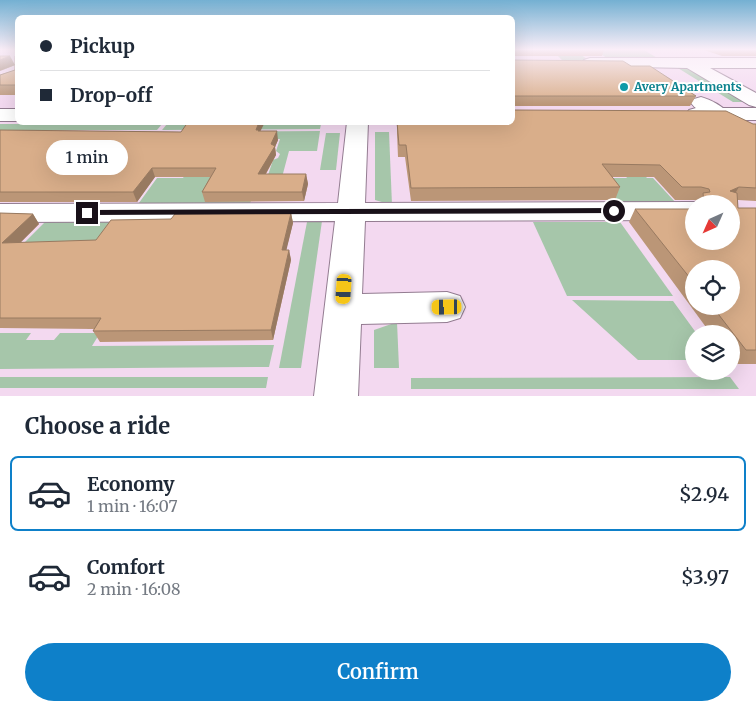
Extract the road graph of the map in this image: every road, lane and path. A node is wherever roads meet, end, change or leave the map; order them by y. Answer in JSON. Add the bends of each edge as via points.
{"nodes":[{"id":1,"x":698,"y":67,"type":"edge"},
{"id":2,"x":756,"y":101,"type":"edge"},
{"id":3,"x":701,"y":103,"type":"dead end"},
{"id":4,"x":680,"y":114,"type":"edge"},
{"id":5,"x":719,"y":114,"type":"junction"},
{"id":6,"x":756,"y":114,"type":"edge"},
{"id":7,"x":0,"y":115,"type":"edge"},
{"id":8,"x":15,"y":115,"type":"edge"},
{"id":9,"x":358,"y":125,"type":"edge"},
{"id":10,"x":350,"y":211,"type":"junction"},
{"id":11,"x":685,"y":211,"type":"edge"},
{"id":12,"x":0,"y":213,"type":"edge"},
{"id":13,"x":447,"y":307,"type":"dead end"},
{"id":14,"x":343,"y":309,"type":"junction"},
{"id":15,"x":336,"y":396,"type":"edge"}],
"edges":[{"from":1,"to":2,"type":"street"},
{"from":3,"to":5,"type":"street"},
{"from":4,"to":5,"type":"street"},
{"from":5,"to":6,"type":"street"},
{"from":7,"to":8,"type":"street"},
{"from":9,"to":10,"type":"street"},
{"from":10,"to":11,"type":"street"},
{"from":10,"to":12,"type":"street"},
{"from":10,"to":14,"type":"street"},
{"from":13,"to":14,"type":"street"},
{"from":14,"to":15,"type":"street"}]}
